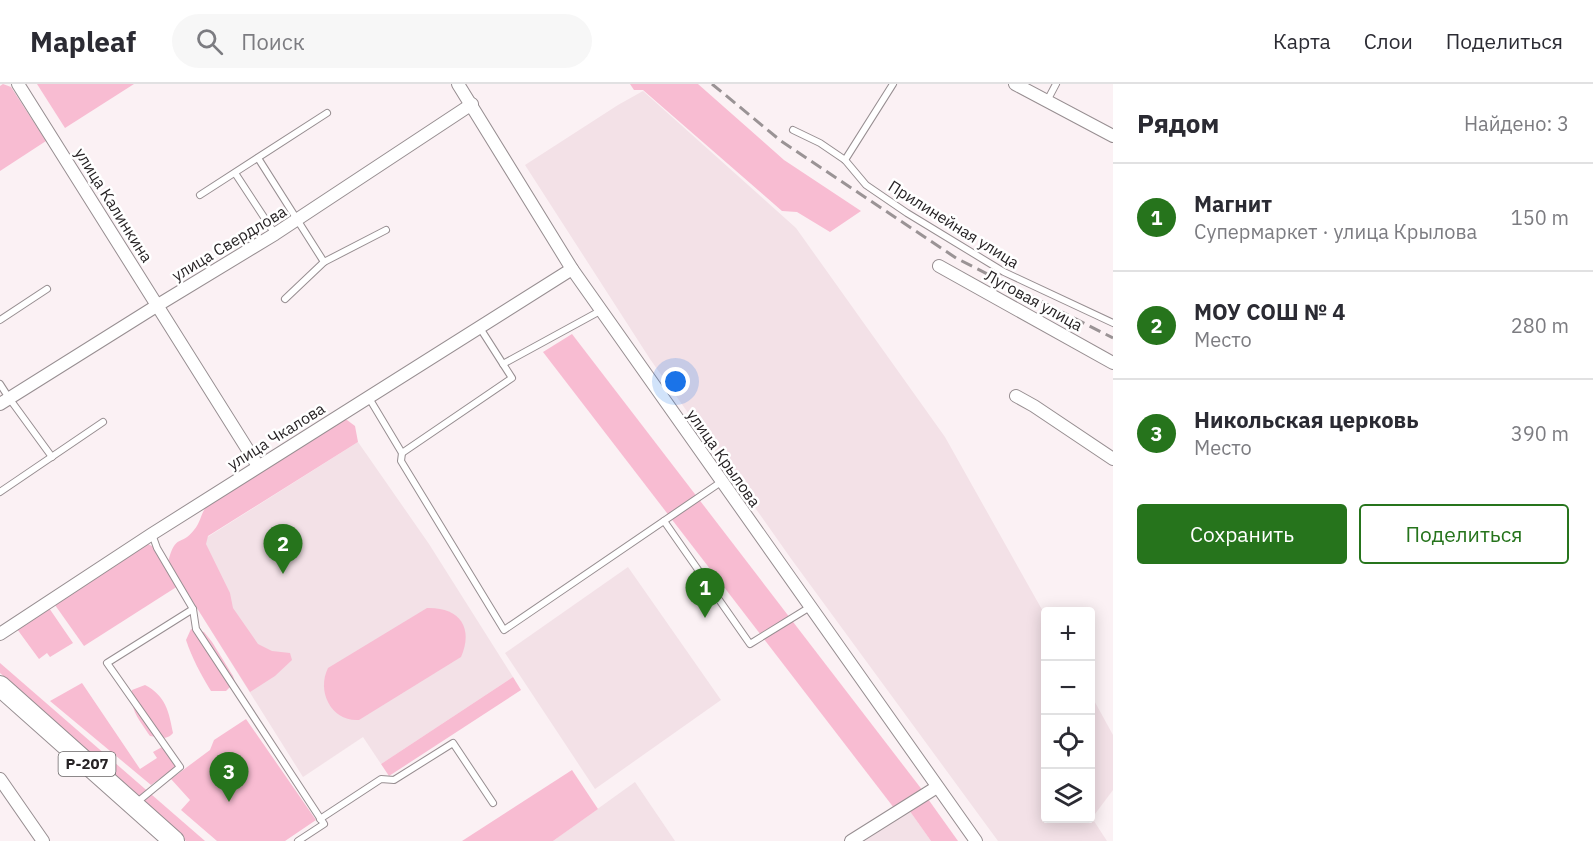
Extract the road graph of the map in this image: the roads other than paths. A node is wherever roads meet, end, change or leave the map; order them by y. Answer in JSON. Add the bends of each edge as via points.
{"nodes":[{"id":1,"x":18,"y":84,"type":"edge"},
{"id":2,"x":458,"y":84,"type":"edge"},
{"id":3,"x":893,"y":84,"type":"edge"},
{"id":4,"x":1015,"y":84,"type":"edge"},
{"id":5,"x":1056,"y":84,"type":"edge"},
{"id":6,"x":1047,"y":101,"type":"junction"},
{"id":7,"x":472,"y":104,"type":"junction"},
{"id":8,"x":327,"y":113,"type":"dead end"},
{"id":9,"x":793,"y":130,"type":"dead end"},
{"id":10,"x":1113,"y":136,"type":"edge"},
{"id":11,"x":258,"y":158,"type":"junction"},
{"id":12,"x":844,"y":160,"type":"junction"},
{"id":13,"x":235,"y":173,"type":"junction"},
{"id":14,"x":200,"y":195,"type":"dead end"},
{"id":15,"x":297,"y":220,"type":"junction"},
{"id":16,"x":386,"y":230,"type":"dead end"},
{"id":17,"x":275,"y":234,"type":"junction"},
{"id":18,"x":324,"y":262,"type":"junction"},
{"id":19,"x":939,"y":266,"type":"dead end"},
{"id":20,"x":572,"y":269,"type":"junction"},
{"id":21,"x":46,"y":289,"type":"dead end"},
{"id":22,"x":285,"y":299,"type":"dead end"},
{"id":23,"x":158,"y":305,"type":"junction"},
{"id":24,"x":600,"y":311,"type":"junction"},
{"id":25,"x":0,"y":320,"type":"edge"},
{"id":26,"x":1112,"y":320,"type":"edge"},
{"id":27,"x":480,"y":327,"type":"junction"},
{"id":28,"x":1113,"y":363,"type":"edge"},
{"id":29,"x":503,"y":364,"type":"junction"},
{"id":30,"x":0,"y":384,"type":"edge"},
{"id":31,"x":1016,"y":396,"type":"dead end"},
{"id":32,"x":369,"y":397,"type":"junction"},
{"id":33,"x":4,"y":401,"type":"edge"},
{"id":34,"x":103,"y":422,"type":"dead end"},
{"id":35,"x":402,"y":453,"type":"junction"},
{"id":36,"x":52,"y":457,"type":"junction"},
{"id":37,"x":1113,"y":459,"type":"edge"},
{"id":38,"x":258,"y":466,"type":"junction"},
{"id":39,"x":721,"y":482,"type":"junction"},
{"id":40,"x":0,"y":492,"type":"edge"},
{"id":41,"x":664,"y":520,"type":"junction"},
{"id":42,"x":152,"y":534,"type":"junction"},
{"id":43,"x":810,"y":607,"type":"junction"},
{"id":44,"x":193,"y":609,"type":"junction"},
{"id":45,"x":0,"y":634,"type":"edge"},
{"id":46,"x":0,"y":686,"type":"edge"},
{"id":47,"x":0,"y":779,"type":"edge"},
{"id":48,"x":938,"y":787,"type":"junction"},
{"id":49,"x":493,"y":803,"type":"dead end"},
{"id":50,"x":133,"y":805,"type":"junction"},
{"id":51,"x":320,"y":819,"type":"junction"},
{"id":52,"x":43,"y":841,"type":"edge"},
{"id":53,"x":174,"y":841,"type":"edge"},
{"id":54,"x":298,"y":841,"type":"edge"},
{"id":55,"x":851,"y":841,"type":"edge"},
{"id":56,"x":976,"y":841,"type":"edge"}],
"edges":[{"from":1,"to":23,"type":"street","name":"улица Калинкина"},
{"from":2,"to":7,"type":"street","name":"улица Крылова"},
{"from":3,"to":12,"type":"lane"},
{"from":4,"to":6,"type":"street"},
{"from":5,"to":6,"type":"lane"},
{"from":6,"to":10,"type":"street"},
{"from":7,"to":15,"type":"street","name":"улица Свердлова"},
{"from":7,"to":20,"type":"street","name":"улица Крылова"},
{"from":8,"to":11,"type":"lane"},
{"from":9,"to":12,"type":"lane","name":"Прилинейная улица"},
{"from":11,"to":13,"type":"lane"},
{"from":11,"to":15,"type":"lane"},
{"from":12,"to":26,"type":"lane","name":"Прилинейная улица","via":[[866,185],[1004,272]]},
{"from":13,"to":14,"type":"lane"},
{"from":13,"to":17,"type":"lane"},
{"from":15,"to":17,"type":"street","name":"улица Свердлова"},
{"from":15,"to":18,"type":"lane"},
{"from":16,"to":18,"type":"lane"},
{"from":17,"to":23,"type":"street","name":"улица Свердлова"},
{"from":18,"to":22,"type":"lane"},
{"from":19,"to":28,"type":"street","name":"Луговая улица"},
{"from":20,"to":24,"type":"street","name":"улица Крылова"},
{"from":20,"to":27,"type":"street","name":"улица Чкалова"},
{"from":21,"to":25,"type":"lane"},
{"from":23,"to":33,"type":"street","name":"улица Свердлова"},
{"from":23,"to":38,"type":"street","name":"улица Калинкина"},
{"from":24,"to":29,"type":"lane"},
{"from":24,"to":39,"type":"street","name":"улица Крылова"},
{"from":27,"to":29,"type":"lane"},
{"from":27,"to":32,"type":"street","name":"улица Чкалова"},
{"from":29,"to":35,"type":"lane","via":[[512,378]]},
{"from":30,"to":33,"type":"lane"},
{"from":31,"to":37,"type":"street"},
{"from":32,"to":35,"type":"lane"},
{"from":32,"to":38,"type":"street","name":"улица Чкалова"},
{"from":33,"to":36,"type":"lane"},
{"from":34,"to":36,"type":"lane"},
{"from":35,"to":41,"type":"lane","via":[[401,461],[504,630]]},
{"from":36,"to":40,"type":"lane"},
{"from":38,"to":42,"type":"street","name":"улица Чкалова"},
{"from":39,"to":41,"type":"lane"},
{"from":39,"to":43,"type":"street","name":"улица Крылова"},
{"from":41,"to":43,"type":"lane","via":[[750,644]]},
{"from":42,"to":44,"type":"lane"},
{"from":42,"to":45,"type":"street","name":"улица Чкалова"},
{"from":43,"to":48,"type":"street","name":"улица Крылова"},
{"from":44,"to":50,"type":"lane","via":[[107,663],[180,767]]},
{"from":44,"to":51,"type":"lane","via":[[196,629]]},
{"from":46,"to":50,"type":"main road","number":"Р-207"},
{"from":47,"to":52,"type":"street"},
{"from":48,"to":55,"type":"street"},
{"from":48,"to":56,"type":"street","name":"улица Крылова"},
{"from":49,"to":51,"type":"lane","via":[[453,743],[394,780],[381,779]]},
{"from":50,"to":53,"type":"main road","number":"Р-207"},
{"from":51,"to":54,"type":"lane","via":[[324,824]]}]}
